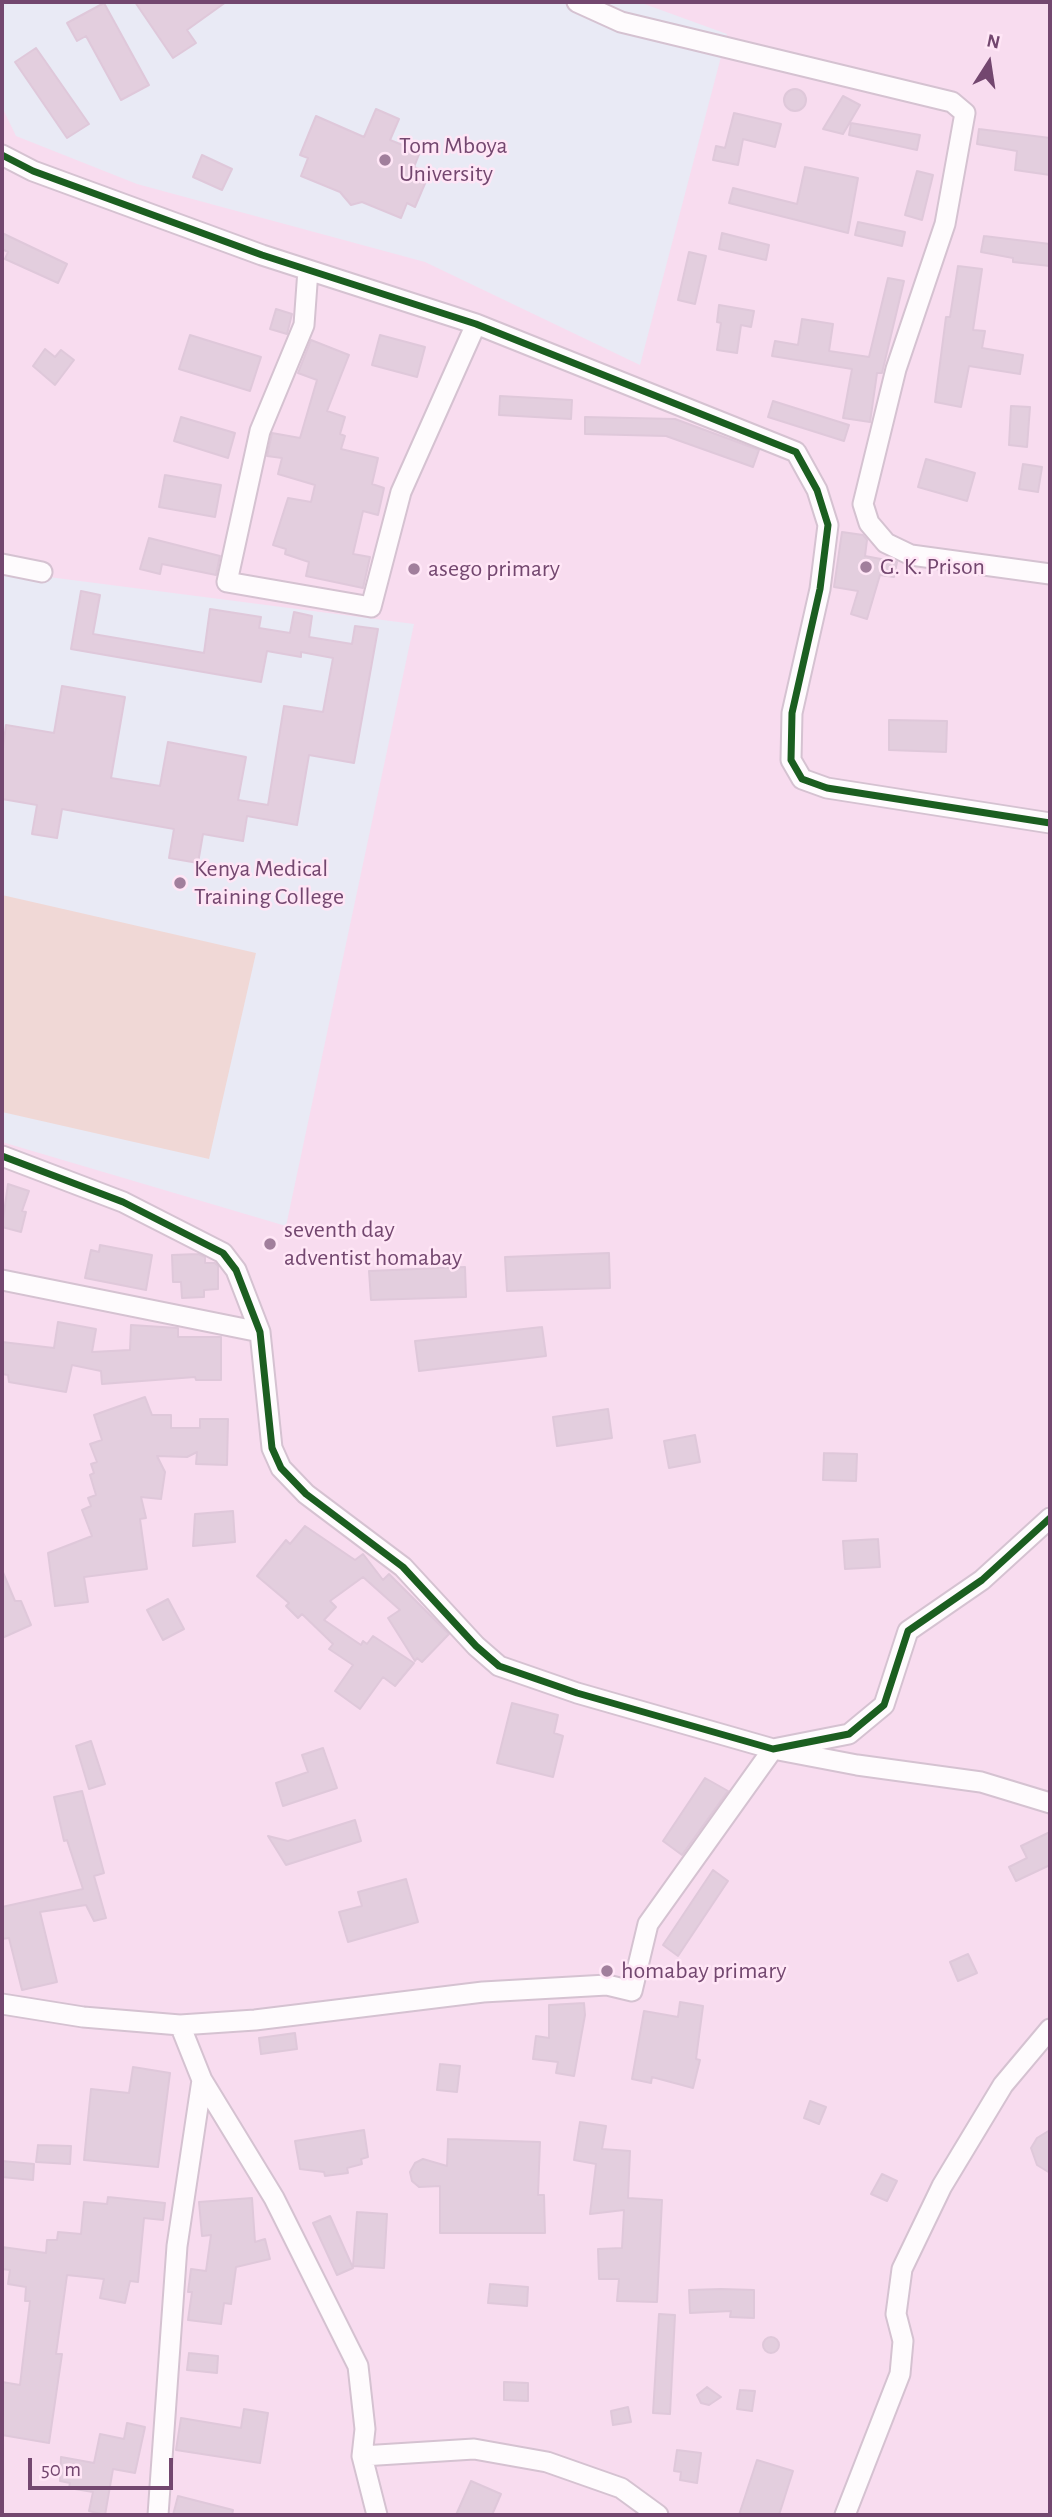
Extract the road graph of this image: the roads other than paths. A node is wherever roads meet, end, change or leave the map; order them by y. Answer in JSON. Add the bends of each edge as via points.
{"nodes":[{"id":1,"x":577,"y":2,"type":"edge"},
{"id":2,"x":2,"y":155,"type":"edge"},
{"id":3,"x":308,"y":270,"type":"junction"},
{"id":4,"x":476,"y":324,"type":"junction"},
{"id":5,"x":2,"y":564,"type":"edge"},
{"id":6,"x":42,"y":572,"type":"dead end"},
{"id":7,"x":1050,"y":574,"type":"edge"},
{"id":8,"x":1050,"y":823,"type":"edge"},
{"id":9,"x":2,"y":1156,"type":"edge"},
{"id":10,"x":2,"y":1280,"type":"edge"},
{"id":11,"x":260,"y":1332,"type":"junction"},
{"id":12,"x":1050,"y":1518,"type":"edge"},
{"id":13,"x":773,"y":1749,"type":"junction"},
{"id":14,"x":1050,"y":1803,"type":"edge"},
{"id":15,"x":2,"y":2004,"type":"edge"},
{"id":16,"x":180,"y":2025,"type":"junction"},
{"id":17,"x":1050,"y":2029,"type":"edge"},
{"id":18,"x":202,"y":2080,"type":"junction"},
{"id":19,"x":362,"y":2456,"type":"junction"},
{"id":20,"x":158,"y":2515,"type":"edge"},
{"id":21,"x":376,"y":2515,"type":"edge"},
{"id":22,"x":658,"y":2515,"type":"edge"},
{"id":23,"x":845,"y":2515,"type":"edge"}],
"edges":[{"from":1,"to":7,"type":"street","via":[[634,26],[952,102],[965,113],[945,224],[896,369],[863,504],[869,523],[886,543],[911,555]]},
{"from":2,"to":3,"type":"street","via":[[33,171]]},
{"from":3,"to":4,"type":"street"},
{"from":3,"to":4,"type":"street","via":[[304,325],[260,431],[227,582],[371,607],[401,492]]},
{"from":4,"to":8,"type":"street","via":[[796,452],[817,490],[828,525],[820,589],[792,713],[791,760],[802,779],[827,788]]},
{"from":5,"to":6,"type":"street"},
{"from":9,"to":11,"type":"street","via":[[123,1202],[223,1253],[236,1270]]},
{"from":10,"to":11,"type":"street"},
{"from":11,"to":13,"type":"street","via":[[272,1448],[281,1468],[306,1494],[403,1567],[499,1666]]},
{"from":12,"to":13,"type":"street","via":[[982,1580],[908,1631],[884,1705],[849,1734]]},
{"from":13,"to":14,"type":"street","via":[[981,1782]]},
{"from":13,"to":16,"type":"street","via":[[648,1924],[632,1991],[607,1985],[483,1992]]},
{"from":15,"to":16,"type":"street"},
{"from":16,"to":18,"type":"street"},
{"from":17,"to":23,"type":"street","via":[[1003,2085],[942,2186],[902,2269],[896,2314],[903,2341],[900,2374]]},
{"from":18,"to":19,"type":"street","via":[[274,2198],[358,2366],[365,2429]]},
{"from":18,"to":20,"type":"street","via":[[177,2246]]},
{"from":19,"to":21,"type":"street"},
{"from":19,"to":22,"type":"street","via":[[474,2449],[547,2462],[621,2488]]}]}
